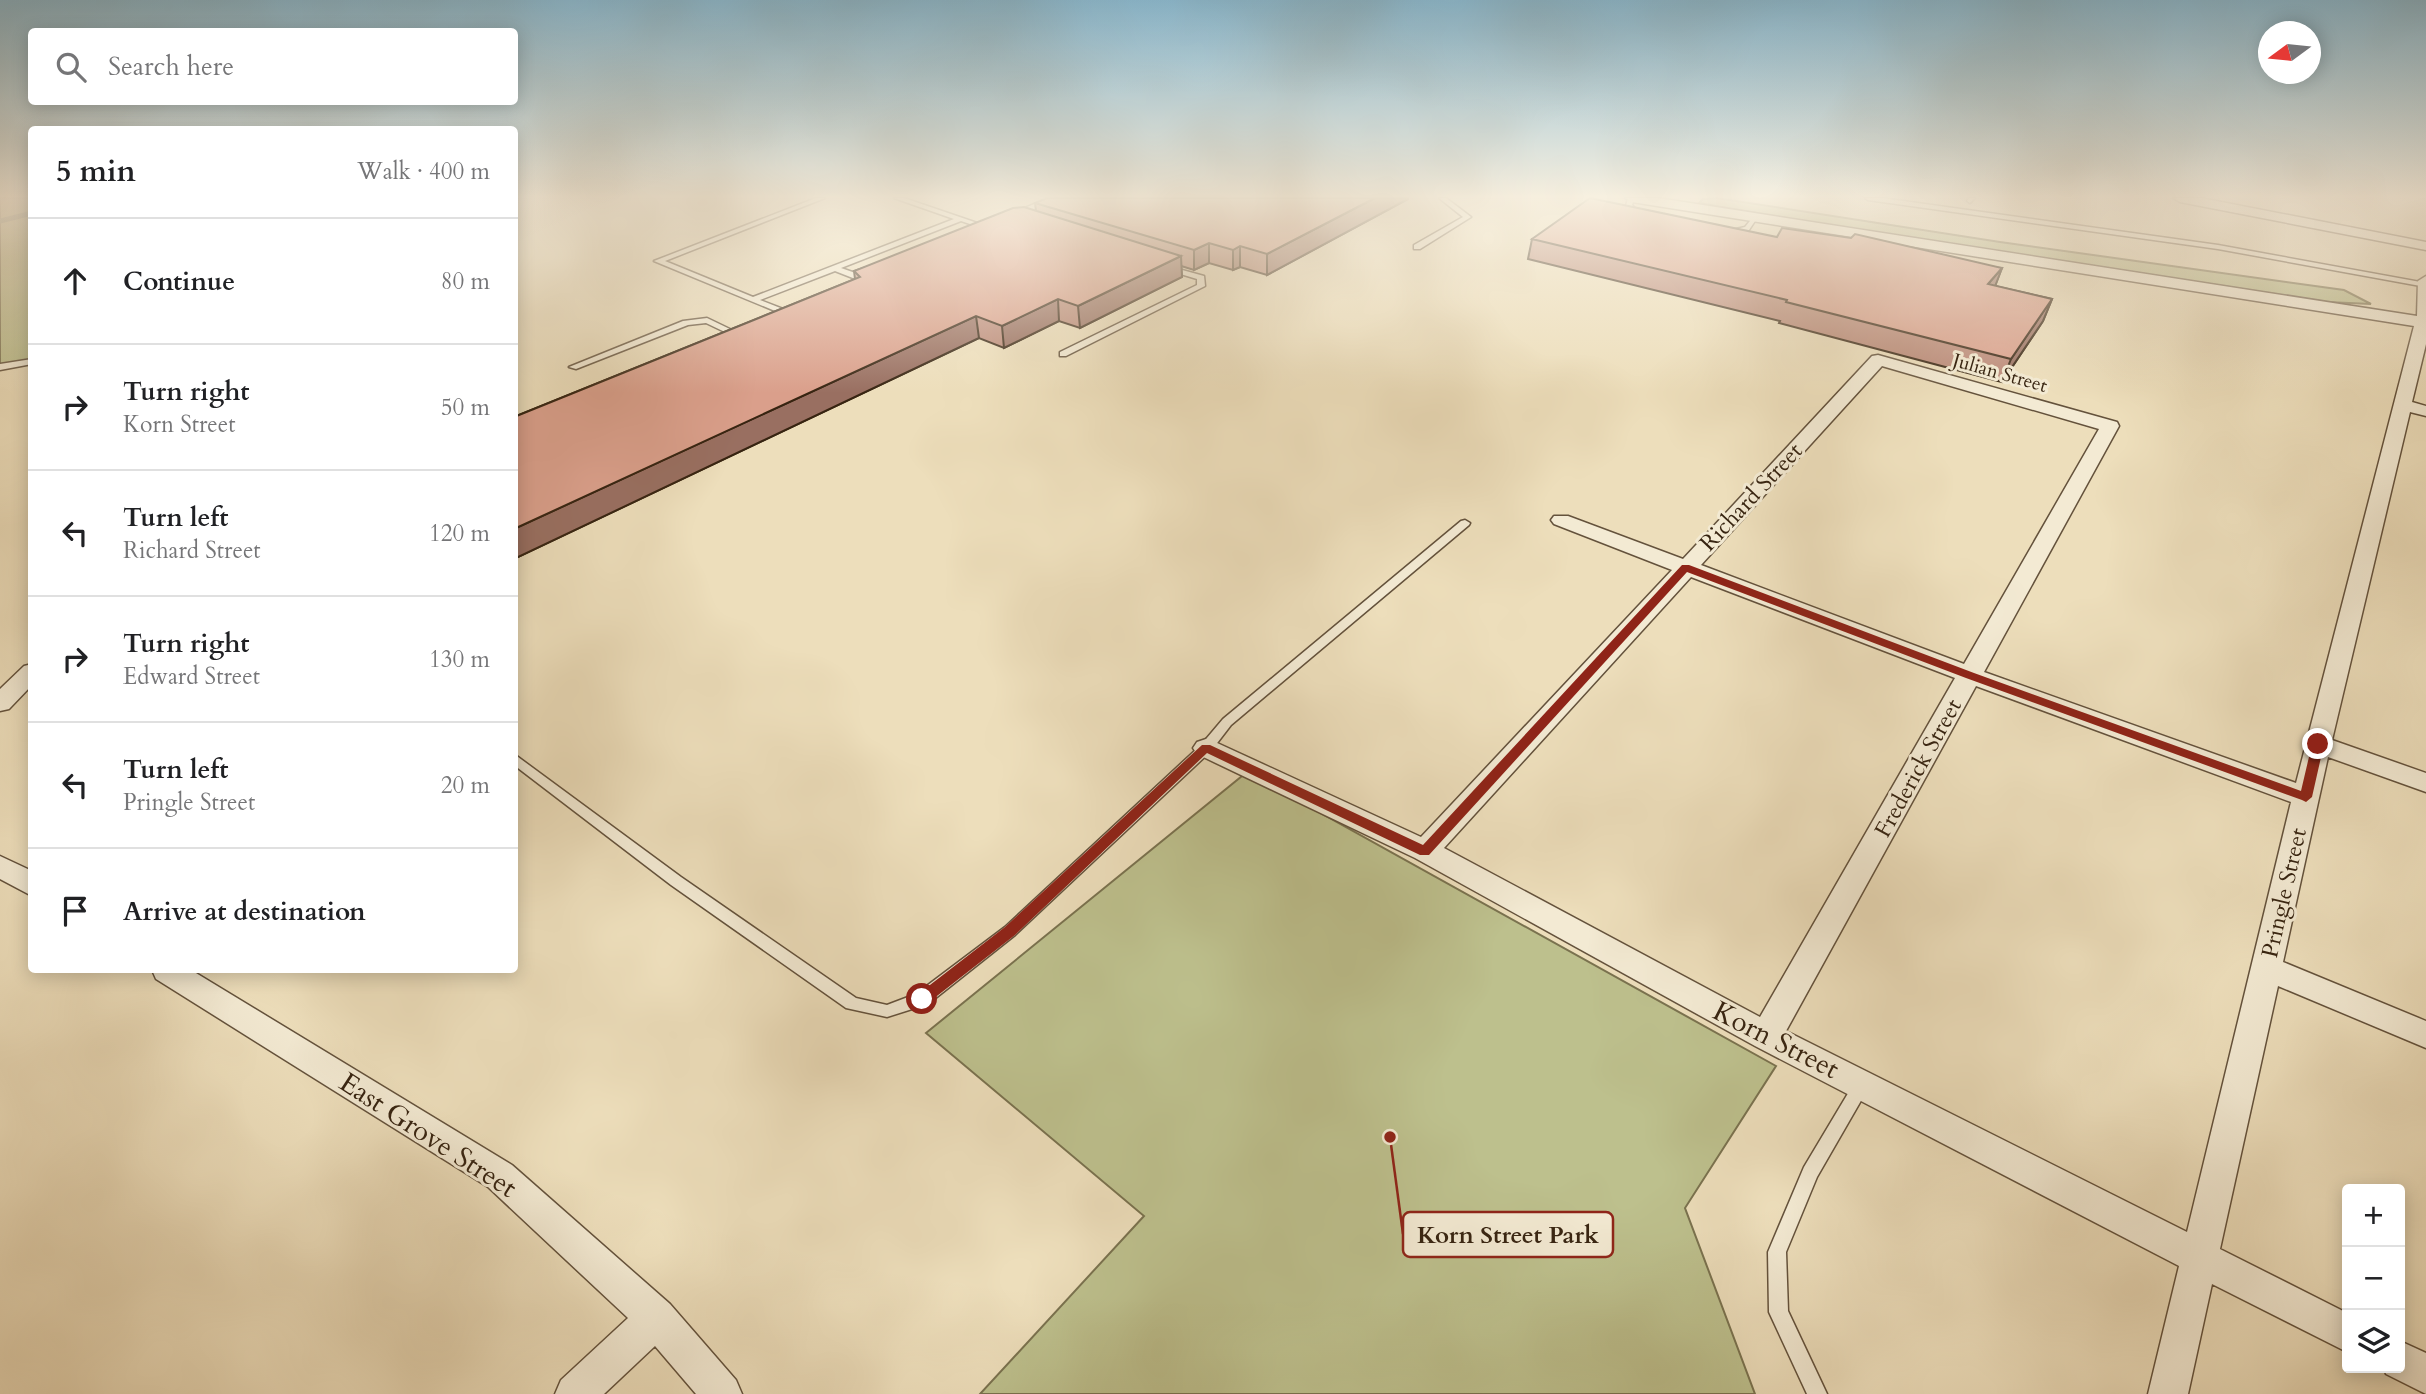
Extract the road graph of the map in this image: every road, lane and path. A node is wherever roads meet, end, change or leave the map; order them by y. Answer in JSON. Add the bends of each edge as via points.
{"nodes":[{"id":1,"x":663,"y":263,"type":"edge"},
{"id":2,"x":847,"y":263,"type":"edge"},
{"id":3,"x":2127,"y":263,"type":"edge"},
{"id":4,"x":2317,"y":263,"type":"edge"},
{"id":5,"x":1162,"y":265,"type":"edge"},
{"id":6,"x":834,"y":268,"type":"junction"},
{"id":7,"x":867,"y":275,"type":"joint"},
{"id":8,"x":838,"y":287,"type":"edge"},
{"id":9,"x":2425,"y":299,"type":"edge"},
{"id":10,"x":753,"y":300,"type":"junction"},
{"id":11,"x":786,"y":308,"type":"joint"},
{"id":12,"x":743,"y":326,"type":"junction"},
{"id":13,"x":705,"y":341,"type":"edge"},
{"id":14,"x":1063,"y":354,"type":"dead end"},
{"id":15,"x":1878,"y":360,"type":"joint"},
{"id":16,"x":28,"y":362,"type":"edge"},
{"id":17,"x":573,"y":366,"type":"dead end"},
{"id":18,"x":0,"y":367,"type":"edge"},
{"id":19,"x":2414,"y":408,"type":"edge"},
{"id":20,"x":2110,"y":426,"type":"joint"},
{"id":21,"x":1561,"y":520,"type":"dead end"},
{"id":22,"x":1465,"y":523,"type":"dead end"},
{"id":23,"x":1685,"y":568,"type":"junction"},
{"id":24,"x":28,"y":675,"type":"edge"},
{"id":25,"x":1970,"y":676,"type":"junction"},
{"id":26,"x":0,"y":703,"type":"edge"},
{"id":27,"x":2318,"y":744,"type":"junction"},
{"id":28,"x":1206,"y":748,"type":"junction"},
{"id":29,"x":518,"y":761,"type":"edge"},
{"id":30,"x":2426,"y":783,"type":"edge"},
{"id":31,"x":2306,"y":797,"type":"junction"},
{"id":32,"x":1425,"y":851,"type":"junction"},
{"id":33,"x":0,"y":866,"type":"edge"},
{"id":34,"x":28,"y":883,"type":"edge"},
{"id":35,"x":2267,"y":968,"type":"junction"},
{"id":36,"x":172,"y":973,"type":"edge"},
{"id":37,"x":2426,"y":1035,"type":"edge"},
{"id":38,"x":1766,"y":1036,"type":"junction"},
{"id":39,"x":1862,"y":1085,"type":"junction"},
{"id":40,"x":2200,"y":1256,"type":"junction"},
{"id":41,"x":656,"y":1318,"type":"junction"},
{"id":42,"x":2342,"y":1330,"type":"edge"},
{"id":43,"x":2405,"y":1363,"type":"edge"},
{"id":44,"x":2426,"y":1374,"type":"edge"},
{"id":45,"x":575,"y":1394,"type":"edge"},
{"id":46,"x":722,"y":1394,"type":"edge"},
{"id":47,"x":1817,"y":1394,"type":"edge"},
{"id":48,"x":2168,"y":1394,"type":"edge"}],
"edges":[{"from":1,"to":10,"type":"lane"},
{"from":2,"to":6,"type":"lane"},
{"from":3,"to":9,"type":"street"},
{"from":4,"to":9,"type":"lane","via":[[2343,267]]},
{"from":5,"to":14,"type":"lane","via":[[1201,278],[1201,286]]},
{"from":6,"to":7,"type":"lane"},
{"from":6,"to":10,"type":"lane"},
{"from":7,"to":8,"type":"street"},
{"from":9,"to":19,"type":"street","name":"Pringle Street"},
{"from":10,"to":11,"type":"lane"},
{"from":11,"to":12,"type":"street"},
{"from":12,"to":13,"type":"street"},
{"from":12,"to":17,"type":"lane","via":[[707,320],[686,323]]},
{"from":15,"to":20,"type":"street","name":"Julian Street"},
{"from":15,"to":23,"type":"street","name":"Richard Street"},
{"from":16,"to":18,"type":"lane"},
{"from":19,"to":27,"type":"street","name":"Pringle Street"},
{"from":20,"to":25,"type":"street","name":"Frederick Street"},
{"from":21,"to":23,"type":"street"},
{"from":22,"to":28,"type":"lane","via":[[1227,722]]},
{"from":23,"to":25,"type":"street"},
{"from":23,"to":32,"type":"street","name":"Richard Street"},
{"from":24,"to":26,"type":"street"},
{"from":25,"to":31,"type":"street"},
{"from":25,"to":38,"type":"street","name":"Frederick Street"},
{"from":27,"to":30,"type":"street"},
{"from":27,"to":31,"type":"street","name":"Pringle Street"},
{"from":28,"to":29,"type":"lane","via":[[1010,931],[922,999],[887,1011],[852,1003],[676,881]]},
{"from":28,"to":32,"type":"street","name":"Korn Street"},
{"from":31,"to":35,"type":"street","name":"Pringle Street"},
{"from":32,"to":38,"type":"street","name":"Korn Street"},
{"from":33,"to":34,"type":"street"},
{"from":35,"to":37,"type":"street"},
{"from":35,"to":40,"type":"street","name":"Pringle Street"},
{"from":36,"to":41,"type":"street","name":"East Grove Street","via":[[500,1176]]},
{"from":38,"to":39,"type":"street","name":"Korn Street"},
{"from":39,"to":40,"type":"street","name":"Korn Street"},
{"from":39,"to":47,"type":"lane","via":[[1810,1173],[1777,1252],[1779,1312]]},
{"from":40,"to":42,"type":"street","name":"Korn Street"},
{"from":40,"to":48,"type":"street","name":"Pringle Street"},
{"from":41,"to":45,"type":"street"},
{"from":41,"to":46,"type":"street","name":"East Grove Street"},
{"from":43,"to":44,"type":"street"}]}
